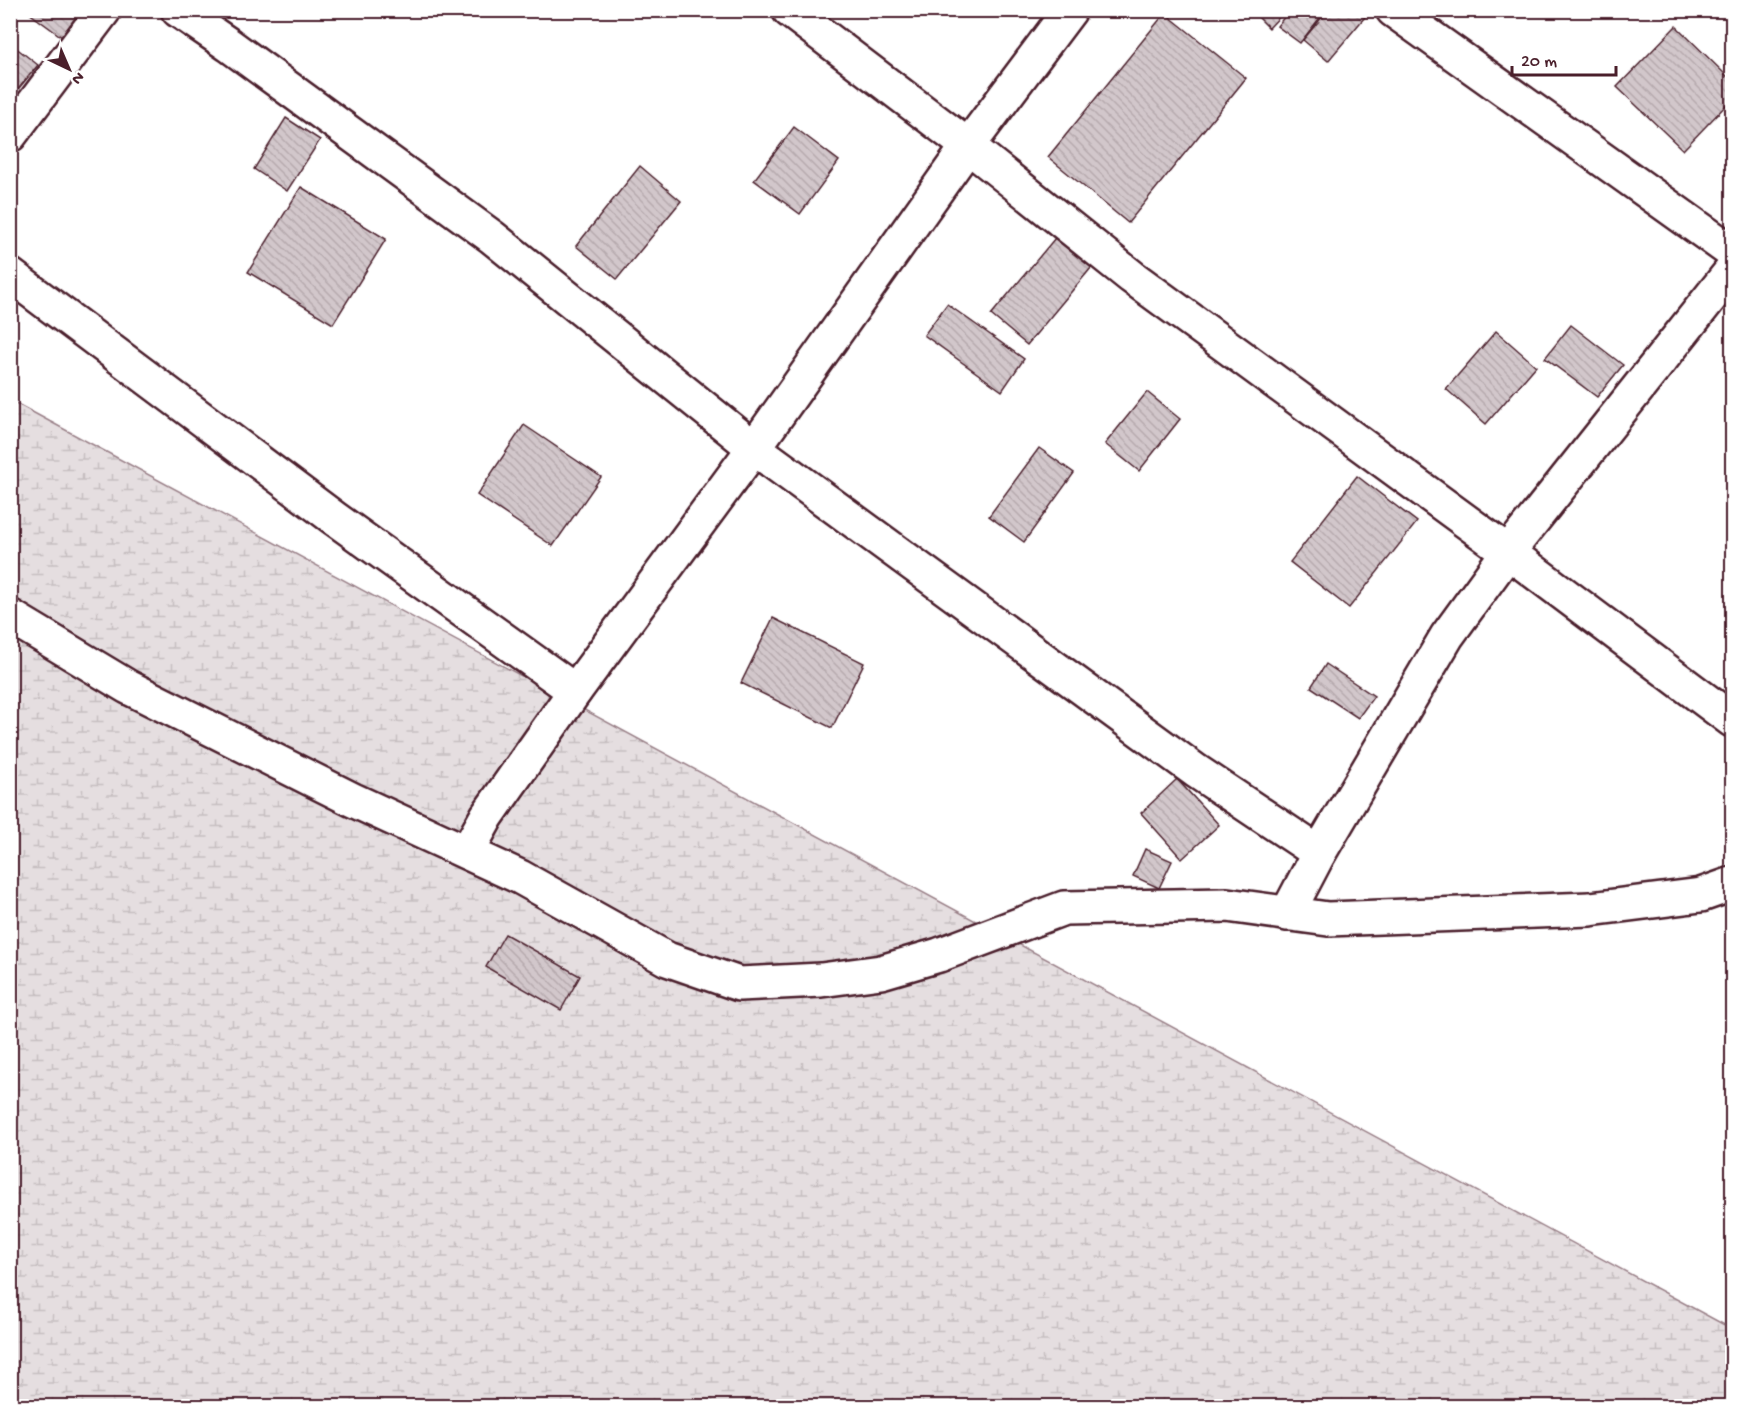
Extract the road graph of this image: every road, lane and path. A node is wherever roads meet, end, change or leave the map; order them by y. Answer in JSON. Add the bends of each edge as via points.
{"nodes":[{"id":1,"x":104,"y":10,"type":"edge"},
{"id":2,"x":178,"y":10,"type":"edge"},
{"id":3,"x":789,"y":10,"type":"edge"},
{"id":4,"x":1070,"y":10,"type":"edge"},
{"id":5,"x":1393,"y":10,"type":"edge"},
{"id":6,"x":10,"y":135,"type":"edge"},
{"id":7,"x":968,"y":146,"type":"junction"},
{"id":8,"x":1732,"y":252,"type":"edge"},
{"id":9,"x":1732,"y":270,"type":"edge"},
{"id":10,"x":10,"y":275,"type":"edge"},
{"id":11,"x":754,"y":448,"type":"junction"},
{"id":12,"x":1508,"y":552,"type":"junction"},
{"id":13,"x":10,"y":616,"type":"edge"},
{"id":14,"x":575,"y":691,"type":"junction"},
{"id":15,"x":1732,"y":720,"type":"edge"},
{"id":16,"x":466,"y":852,"type":"junction"},
{"id":17,"x":1319,"y":853,"type":"junction"},
{"id":18,"x":1732,"y":884,"type":"edge"},
{"id":19,"x":1287,"y":914,"type":"junction"}],
"edges":[{"from":1,"to":6,"type":"street"},
{"from":2,"to":11,"type":"street","via":[[492,237]]},
{"from":3,"to":7,"type":"street"},
{"from":4,"to":7,"type":"street"},
{"from":5,"to":8,"type":"street"},
{"from":7,"to":11,"type":"street"},
{"from":7,"to":12,"type":"street","via":[[1132,277]]},
{"from":9,"to":12,"type":"street"},
{"from":10,"to":14,"type":"street","via":[[334,518]]},
{"from":11,"to":14,"type":"street"},
{"from":11,"to":17,"type":"street","via":[[1196,771]]},
{"from":12,"to":15,"type":"street"},
{"from":12,"to":17,"type":"street","via":[[1447,636]]},
{"from":13,"to":16,"type":"street","via":[[128,687]]},
{"from":14,"to":16,"type":"street"},
{"from":16,"to":19,"type":"street","via":[[520,877],[668,959],[739,984],[881,972],[939,955],[1064,908],[1227,905]]},
{"from":17,"to":19,"type":"street"},
{"from":18,"to":19,"type":"street","via":[[1701,895],[1590,909],[1328,919]]}]}
